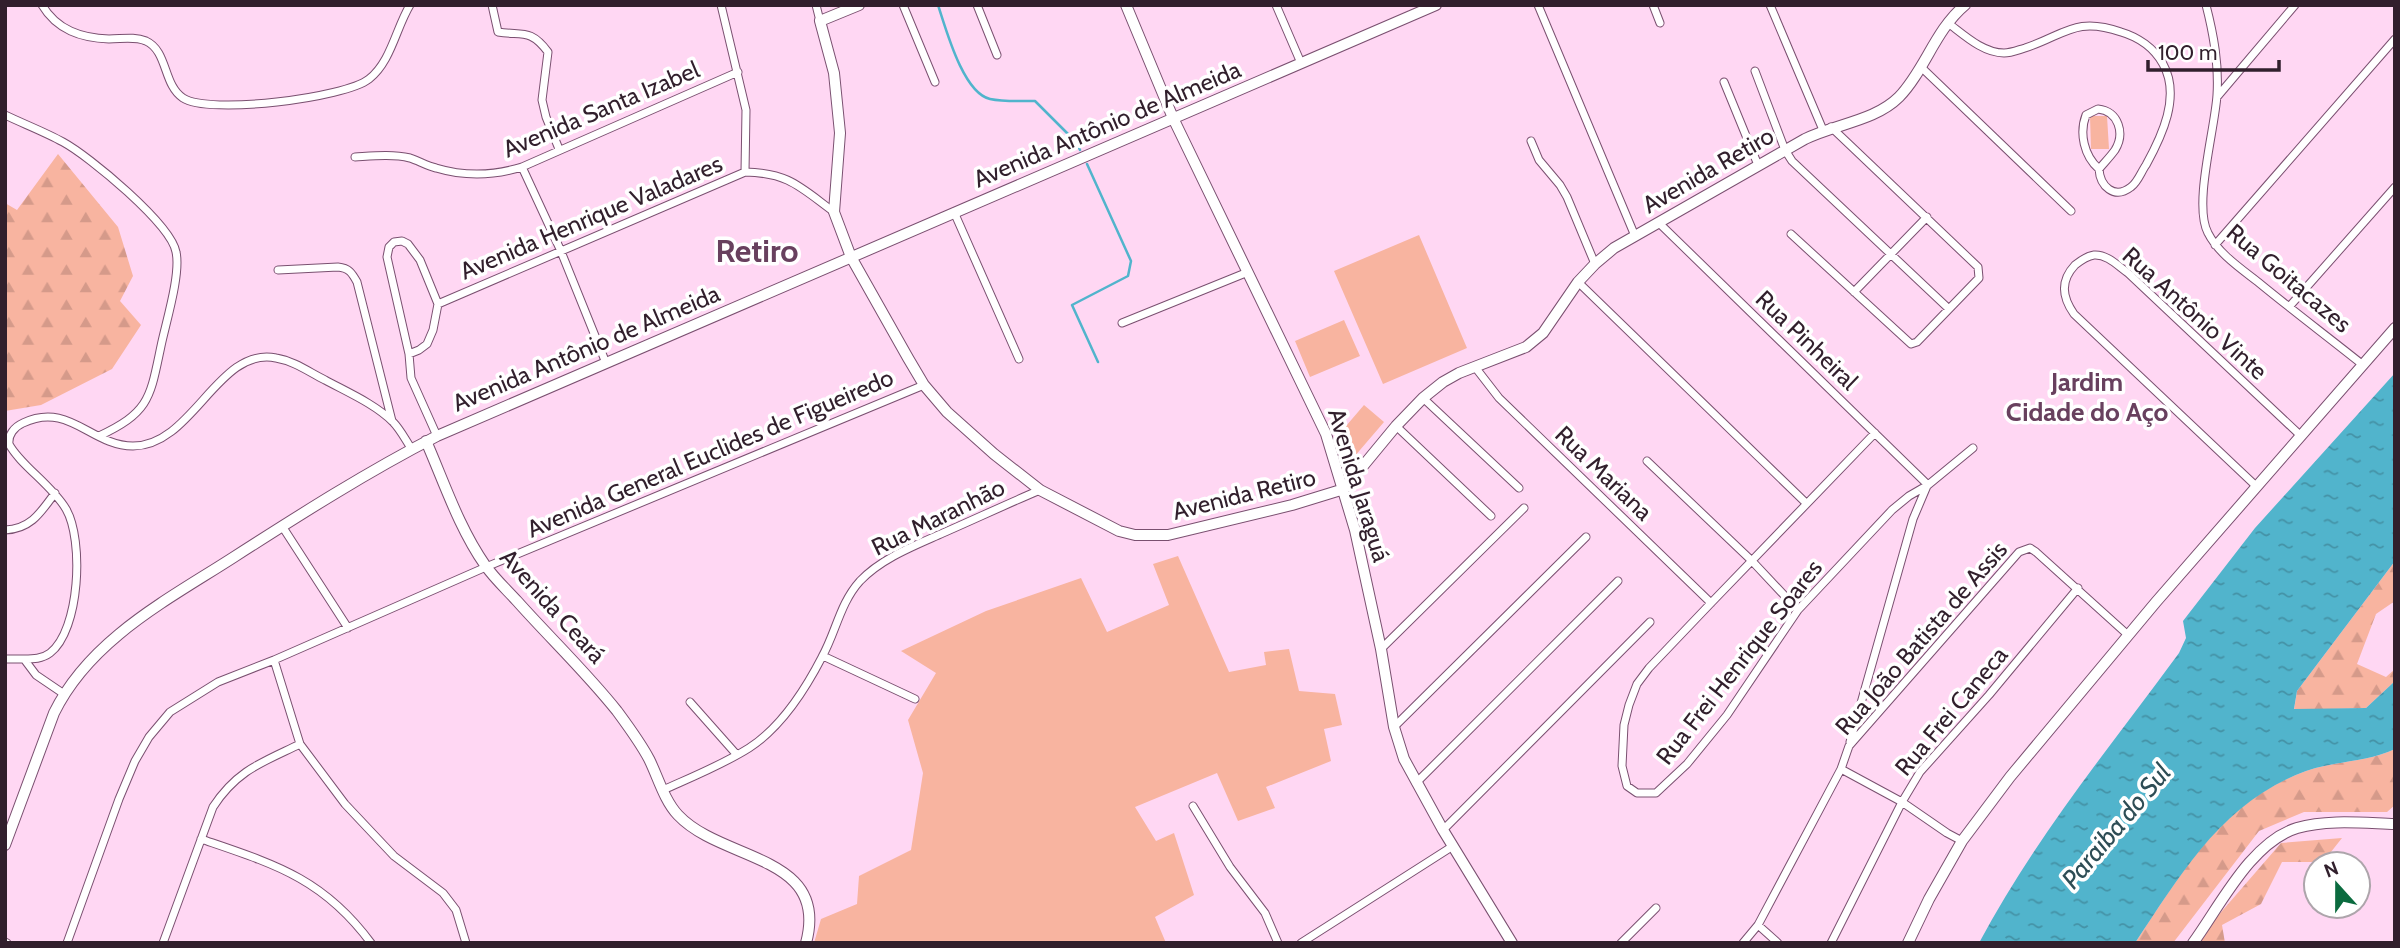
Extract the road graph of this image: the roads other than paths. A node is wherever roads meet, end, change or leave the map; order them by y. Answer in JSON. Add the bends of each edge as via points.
{"nodes":[{"id":1,"x":42,"y":5,"type":"edge"},
{"id":2,"x":410,"y":5,"type":"edge"},
{"id":3,"x":492,"y":5,"type":"edge"},
{"id":4,"x":721,"y":5,"type":"edge"},
{"id":5,"x":816,"y":5,"type":"edge"},
{"id":6,"x":859,"y":5,"type":"edge"},
{"id":7,"x":903,"y":5,"type":"edge"},
{"id":8,"x":977,"y":5,"type":"edge"},
{"id":9,"x":1126,"y":5,"type":"edge"},
{"id":10,"x":1276,"y":5,"type":"edge"},
{"id":11,"x":1538,"y":5,"type":"edge"},
{"id":12,"x":1653,"y":5,"type":"edge"},
{"id":13,"x":1770,"y":5,"type":"edge"},
{"id":14,"x":1965,"y":5,"type":"edge"},
{"id":15,"x":2206,"y":5,"type":"edge"},
{"id":16,"x":2295,"y":5,"type":"edge"},
{"id":17,"x":1431,"y":6,"type":"edge"},
{"id":18,"x":820,"y":21,"type":"junction"},
{"id":19,"x":1660,"y":23,"type":"dead end"},
{"id":20,"x":1948,"y":23,"type":"junction"},
{"id":21,"x":2395,"y":39,"type":"edge"},
{"id":22,"x":998,"y":55,"type":"dead end"},
{"id":23,"x":1301,"y":63,"type":"junction"},
{"id":24,"x":1921,"y":67,"type":"junction"},
{"id":25,"x":1755,"y":71,"type":"dead end"},
{"id":26,"x":738,"y":72,"type":"junction"},
{"id":27,"x":935,"y":82,"type":"dead end"},
{"id":28,"x":1724,"y":82,"type":"dead end"},
{"id":29,"x":2217,"y":97,"type":"junction"},
{"id":30,"x":5,"y":115,"type":"edge"},
{"id":31,"x":1173,"y":118,"type":"junction"},
{"id":32,"x":1827,"y":128,"type":"junction"},
{"id":33,"x":1531,"y":141,"type":"dead end"},
{"id":34,"x":559,"y":149,"type":"junction"},
{"id":35,"x":1785,"y":150,"type":"junction"},
{"id":36,"x":355,"y":157,"type":"dead end"},
{"id":37,"x":1758,"y":165,"type":"junction"},
{"id":38,"x":522,"y":167,"type":"junction"},
{"id":39,"x":2099,"y":169,"type":"junction"},
{"id":40,"x":745,"y":172,"type":"junction"},
{"id":41,"x":2395,"y":187,"type":"edge"},
{"id":42,"x":2071,"y":211,"type":"dead end"},
{"id":43,"x":834,"y":212,"type":"junction"},
{"id":44,"x":954,"y":212,"type":"junction"},
{"id":45,"x":1927,"y":217,"type":"junction"},
{"id":46,"x":1659,"y":223,"type":"junction"},
{"id":47,"x":1791,"y":234,"type":"dead end"},
{"id":48,"x":1635,"y":236,"type":"junction"},
{"id":49,"x":2215,"y":244,"type":"junction"},
{"id":50,"x":560,"y":249,"type":"junction"},
{"id":51,"x":1891,"y":254,"type":"junction"},
{"id":52,"x":851,"y":257,"type":"junction"},
{"id":53,"x":1595,"y":264,"type":"junction"},
{"id":54,"x":278,"y":270,"type":"dead end"},
{"id":55,"x":1248,"y":272,"type":"junction"},
{"id":56,"x":1578,"y":282,"type":"junction"},
{"id":57,"x":1854,"y":292,"type":"junction"},
{"id":58,"x":438,"y":304,"type":"junction"},
{"id":59,"x":2289,"y":307,"type":"junction"},
{"id":60,"x":1949,"y":309,"type":"junction"},
{"id":61,"x":1122,"y":323,"type":"dead end"},
{"id":62,"x":2395,"y":328,"type":"edge"},
{"id":63,"x":409,"y":354,"type":"junction"},
{"id":64,"x":1019,"y":359,"type":"dead end"},
{"id":65,"x":606,"y":363,"type":"junction"},
{"id":66,"x":2363,"y":365,"type":"junction"},
{"id":67,"x":1475,"y":366,"type":"junction"},
{"id":68,"x":924,"y":385,"type":"junction"},
{"id":69,"x":1423,"y":398,"type":"junction"},
{"id":70,"x":393,"y":422,"type":"junction"},
{"id":71,"x":1396,"y":426,"type":"junction"},
{"id":72,"x":1875,"y":433,"type":"junction"},
{"id":73,"x":2300,"y":435,"type":"junction"},
{"id":74,"x":99,"y":436,"type":"junction"},
{"id":75,"x":431,"y":438,"type":"junction"},
{"id":76,"x":411,"y":448,"type":"junction"},
{"id":77,"x":1973,"y":448,"type":"dead end"},
{"id":78,"x":1647,"y":461,"type":"dead end"},
{"id":79,"x":1928,"y":485,"type":"junction"},
{"id":80,"x":2256,"y":486,"type":"junction"},
{"id":81,"x":1519,"y":488,"type":"dead end"},
{"id":82,"x":1040,"y":489,"type":"junction"},
{"id":83,"x":1344,"y":489,"type":"junction"},
{"id":84,"x":55,"y":493,"type":"junction"},
{"id":85,"x":1806,"y":503,"type":"junction"},
{"id":86,"x":1524,"y":508,"type":"dead end"},
{"id":87,"x":1491,"y":516,"type":"dead end"},
{"id":88,"x":282,"y":526,"type":"junction"},
{"id":89,"x":5,"y":530,"type":"edge"},
{"id":90,"x":1586,"y":537,"type":"dead end"},
{"id":91,"x":1752,"y":561,"type":"junction"},
{"id":92,"x":486,"y":567,"type":"junction"},
{"id":93,"x":1618,"y":581,"type":"dead end"},
{"id":94,"x":2078,"y":588,"type":"junction"},
{"id":95,"x":1711,"y":603,"type":"junction"},
{"id":96,"x":1798,"y":610,"type":"junction"},
{"id":97,"x":1650,"y":622,"type":"dead end"},
{"id":98,"x":348,"y":628,"type":"junction"},
{"id":99,"x":2129,"y":635,"type":"junction"},
{"id":100,"x":1381,"y":649,"type":"junction"},
{"id":101,"x":823,"y":656,"type":"junction"},
{"id":102,"x":5,"y":659,"type":"edge"},
{"id":103,"x":24,"y":659,"type":"junction"},
{"id":104,"x":274,"y":660,"type":"junction"},
{"id":105,"x":64,"y":694,"type":"junction"},
{"id":106,"x":915,"y":699,"type":"dead end"},
{"id":107,"x":690,"y":702,"type":"dead end"},
{"id":108,"x":1394,"y":727,"type":"junction"},
{"id":109,"x":300,"y":744,"type":"junction"},
{"id":110,"x":1849,"y":746,"type":"junction"},
{"id":111,"x":737,"y":755,"type":"junction"},
{"id":112,"x":1841,"y":769,"type":"junction"},
{"id":113,"x":1415,"y":783,"type":"junction"},
{"id":114,"x":663,"y":790,"type":"junction"},
{"id":115,"x":1902,"y":802,"type":"junction"},
{"id":116,"x":1193,"y":806,"type":"dead end"},
{"id":117,"x":2395,"y":824,"type":"edge"},
{"id":118,"x":1443,"y":830,"type":"junction"},
{"id":119,"x":201,"y":839,"type":"junction"},
{"id":120,"x":1962,"y":841,"type":"junction"},
{"id":121,"x":5,"y":845,"type":"edge"},
{"id":122,"x":1453,"y":846,"type":"junction"},
{"id":123,"x":1656,"y":908,"type":"dead end"},
{"id":124,"x":1758,"y":925,"type":"junction"},
{"id":125,"x":67,"y":943,"type":"edge"},
{"id":126,"x":163,"y":943,"type":"edge"},
{"id":127,"x":371,"y":943,"type":"edge"},
{"id":128,"x":466,"y":943,"type":"edge"},
{"id":129,"x":806,"y":943,"type":"edge"},
{"id":130,"x":1278,"y":943,"type":"edge"},
{"id":131,"x":1301,"y":943,"type":"edge"},
{"id":132,"x":1512,"y":943,"type":"edge"},
{"id":133,"x":1621,"y":943,"type":"edge"},
{"id":134,"x":1743,"y":943,"type":"edge"},
{"id":135,"x":1778,"y":943,"type":"edge"},
{"id":136,"x":1831,"y":943,"type":"edge"},
{"id":137,"x":1908,"y":943,"type":"edge"},
{"id":138,"x":2193,"y":943,"type":"edge"}],
"edges":[{"from":1,"to":2,"type":"street","via":[[66,31],[149,42],[176,92],[184,99],[216,106],[281,101],[360,85],[379,69]]},
{"from":3,"to":34,"type":"street","via":[[496,30],[525,33],[548,52],[542,100]]},
{"from":4,"to":26,"type":"street"},
{"from":5,"to":18,"type":"street"},
{"from":6,"to":18,"type":"street"},
{"from":7,"to":27,"type":"street"},
{"from":8,"to":22,"type":"street"},
{"from":9,"to":31,"type":"street","name":"Avenida Jaraguá"},
{"from":10,"to":23,"type":"street"},
{"from":11,"to":48,"type":"street"},
{"from":12,"to":19,"type":"street"},
{"from":13,"to":32,"type":"street"},
{"from":14,"to":20,"type":"street","name":"Avenida Retiro"},
{"from":15,"to":29,"type":"street","name":"Rua Goitacazes","via":[[2215,38]]},
{"from":16,"to":29,"type":"street"},
{"from":17,"to":23,"type":"street","name":"Avenida Antônio de Almeida"},
{"from":18,"to":43,"type":"street","via":[[834,73],[841,133]]},
{"from":20,"to":24,"type":"street","name":"Avenida Retiro"},
{"from":20,"to":39,"type":"street","via":[[1986,49],[2004,53],[2089,25],[2126,33],[2149,47],[2163,64],[2169,82],[2170,102],[2163,129],[2132,187],[2107,190]]},
{"from":21,"to":49,"type":"street"},
{"from":23,"to":31,"type":"street","name":"Avenida Antônio de Almeida"},
{"from":24,"to":32,"type":"street","name":"Avenida Retiro","via":[[1885,108]]},
{"from":24,"to":42,"type":"street"},
{"from":25,"to":35,"type":"street"},
{"from":26,"to":34,"type":"street","name":"Avenida Santa Izabel"},
{"from":26,"to":40,"type":"street","via":[[746,110]]},
{"from":28,"to":37,"type":"street"},
{"from":29,"to":49,"type":"street","name":"Rua Goitacazes","via":[[2202,203],[2207,233]]},
{"from":30,"to":74,"type":"street","via":[[84,155],[154,219],[176,249],[153,381],[143,407]]},
{"from":31,"to":44,"type":"street","name":"Avenida Antônio de Almeida"},
{"from":31,"to":55,"type":"street","name":"Avenida Jaraguá"},
{"from":32,"to":35,"type":"street","name":"Avenida Retiro"},
{"from":32,"to":45,"type":"street"},
{"from":33,"to":53,"type":"street","via":[[1539,160],[1567,197]]},
{"from":34,"to":38,"type":"street","name":"Avenida Santa Izabel"},
{"from":35,"to":37,"type":"street","name":"Avenida Retiro"},
{"from":35,"to":51,"type":"street"},
{"from":36,"to":38,"type":"street","name":"Avenida Santa Izabel","via":[[408,158],[466,174],[487,175]]},
{"from":37,"to":46,"type":"street","name":"Avenida Retiro"},
{"from":38,"to":50,"type":"street"},
{"from":39,"to":39,"type":"street","via":[[2115,150],[2120,130],[2114,116],[2098,109],[2086,115],[2082,134],[2088,156]]},
{"from":40,"to":43,"type":"street","name":"Avenida Henrique Valadares","via":[[769,172],[790,179]]},
{"from":40,"to":50,"type":"street","name":"Avenida Henrique Valadares"},
{"from":41,"to":59,"type":"street"},
{"from":43,"to":52,"type":"street","name":"Avenida Retiro"},
{"from":44,"to":52,"type":"street","name":"Avenida Antônio de Almeida"},
{"from":44,"to":64,"type":"street"},
{"from":45,"to":51,"type":"street"},
{"from":45,"to":60,"type":"street","via":[[1980,270],[1979,278]]},
{"from":46,"to":48,"type":"street","name":"Avenida Retiro"},
{"from":46,"to":72,"type":"street","name":"Rua Pinheiral"},
{"from":47,"to":57,"type":"street"},
{"from":48,"to":53,"type":"street","name":"Avenida Retiro"},
{"from":49,"to":59,"type":"street","name":"Rua Goitacazes"},
{"from":50,"to":58,"type":"street","name":"Avenida Henrique Valadares"},
{"from":50,"to":65,"type":"street"},
{"from":51,"to":57,"type":"street"},
{"from":51,"to":60,"type":"street"},
{"from":52,"to":65,"type":"street","name":"Avenida Antônio de Almeida"},
{"from":52,"to":68,"type":"street","name":"Avenida Retiro"},
{"from":53,"to":56,"type":"street","name":"Avenida Retiro"},
{"from":54,"to":70,"type":"street","via":[[338,267],[351,272]]},
{"from":55,"to":61,"type":"street"},
{"from":55,"to":83,"type":"street","name":"Avenida Jaraguá","via":[[1326,434]]},
{"from":56,"to":67,"type":"street","name":"Avenida Retiro","via":[[1552,323],[1535,340]]},
{"from":56,"to":85,"type":"street"},
{"from":57,"to":60,"type":"street","via":[[1911,344]]},
{"from":58,"to":63,"type":"street","via":[[427,344]]},
{"from":58,"to":63,"type":"street","via":[[420,260],[408,244],[394,242],[387,257]]},
{"from":59,"to":66,"type":"street","name":"Rua Goitacazes"},
{"from":62,"to":66,"type":"street"},
{"from":63,"to":75,"type":"street","via":[[411,378]]},
{"from":65,"to":75,"type":"street","name":"Avenida Antônio de Almeida"},
{"from":66,"to":73,"type":"street"},
{"from":67,"to":69,"type":"street","name":"Avenida Retiro"},
{"from":67,"to":95,"type":"street","name":"Rua Mariana","via":[[1499,398]]},
{"from":68,"to":82,"type":"street","name":"Avenida Retiro","via":[[947,412]]},
{"from":68,"to":92,"type":"street","name":"Avenida General Euclides de Figueiredo"},
{"from":69,"to":71,"type":"street","name":"Avenida Retiro"},
{"from":69,"to":81,"type":"street"},
{"from":70,"to":74,"type":"street","via":[[290,362],[262,357],[233,372],[170,434],[134,447]]},
{"from":70,"to":76,"type":"street"},
{"from":71,"to":83,"type":"street","name":"Avenida Retiro"},
{"from":71,"to":87,"type":"street"},
{"from":72,"to":79,"type":"street","name":"Rua Pinheiral"},
{"from":72,"to":85,"type":"street","name":"Rua Frei Henrique Soares"},
{"from":73,"to":80,"type":"street"},
{"from":73,"to":80,"type":"street","name":"Rua Antônio Vinte","via":[[2111,260],[2093,255],[2070,271],[2063,285],[2074,314]]},
{"from":74,"to":84,"type":"street","via":[[57,417],[36,418],[12,431],[8,439],[12,449]]},
{"from":75,"to":76,"type":"street","name":"Avenida Antônio de Almeida"},
{"from":75,"to":92,"type":"street","name":"Avenida Ceará","via":[[465,529]]},
{"from":76,"to":88,"type":"street","name":"Avenida Antônio de Almeida"},
{"from":77,"to":79,"type":"street","name":"Rua Frei Henrique Soares"},
{"from":78,"to":91,"type":"street"},
{"from":79,"to":96,"type":"street","name":"Rua Frei Henrique Soares","via":[[1892,510]]},
{"from":79,"to":110,"type":"street","via":[[1913,519]]},
{"from":80,"to":99,"type":"street"},
{"from":82,"to":83,"type":"street","name":"Avenida Retiro","via":[[1119,531],[1148,536],[1225,522]]},
{"from":82,"to":101,"type":"street","name":"Rua Maranhão","via":[[918,544],[869,573],[845,602]]},
{"from":83,"to":100,"type":"street","name":"Avenida Jaraguá"},
{"from":84,"to":89,"type":"street","via":[[27,525]]},
{"from":84,"to":103,"type":"street","via":[[73,527],[76,586],[61,640],[51,653]]},
{"from":85,"to":91,"type":"street","name":"Rua Frei Henrique Soares"},
{"from":86,"to":100,"type":"street"},
{"from":88,"to":98,"type":"street"},
{"from":88,"to":105,"type":"street","name":"Avenida Antônio de Almeida","via":[[117,636],[88,662]]},
{"from":90,"to":108,"type":"street"},
{"from":91,"to":95,"type":"street","name":"Rua Frei Henrique Soares"},
{"from":91,"to":96,"type":"street"},
{"from":92,"to":98,"type":"street","name":"Avenida General Euclides de Figueiredo"},
{"from":92,"to":114,"type":"street","name":"Avenida Ceará","via":[[617,711],[638,740]]},
{"from":93,"to":113,"type":"street"},
{"from":94,"to":99,"type":"street","name":"Rua João Batista de Assis"},
{"from":94,"to":110,"type":"street","name":"Rua João Batista de Assis","via":[[2030,548],[2020,552]]},
{"from":94,"to":115,"type":"street","name":"Rua Frei Caneca","via":[[1920,772]]},
{"from":95,"to":96,"type":"street","name":"Rua Frei Henrique Soares","via":[[1637,684],[1625,725],[1623,778],[1637,793],[1656,793],[1687,764],[1727,715]]},
{"from":97,"to":118,"type":"street"},
{"from":98,"to":104,"type":"street","name":"Avenida General Euclides de Figueiredo"},
{"from":99,"to":120,"type":"street"},
{"from":100,"to":108,"type":"street","name":"Avenida Jaraguá"},
{"from":101,"to":106,"type":"street"},
{"from":101,"to":111,"type":"street","name":"Rua Maranhão","via":[[780,719]]},
{"from":102,"to":103,"type":"street"},
{"from":103,"to":105,"type":"street","via":[[36,675]]},
{"from":104,"to":109,"type":"street"},
{"from":104,"to":125,"type":"street","name":"Avenida General Euclides de Figueiredo","via":[[218,682],[170,712],[149,737],[118,799]]},
{"from":105,"to":121,"type":"street","name":"Avenida Antônio de Almeida"},
{"from":107,"to":111,"type":"street"},
{"from":108,"to":113,"type":"street","name":"Avenida Jaraguá"},
{"from":109,"to":119,"type":"street","via":[[234,779],[213,807]]},
{"from":109,"to":128,"type":"street","via":[[345,804],[386,847],[443,892],[456,910]]},
{"from":110,"to":112,"type":"street","name":"Rua João Batista de Assis"},
{"from":111,"to":114,"type":"street","name":"Rua Maranhão"},
{"from":112,"to":115,"type":"street"},
{"from":112,"to":124,"type":"street","name":"Rua João Batista de Assis"},
{"from":113,"to":118,"type":"street","name":"Avenida Jaraguá"},
{"from":114,"to":129,"type":"street","name":"Avenida Ceará","via":[[678,815],[692,827],[798,883],[810,911]]},
{"from":115,"to":120,"type":"street"},
{"from":115,"to":136,"type":"street","name":"Rua Frei Caneca"},
{"from":116,"to":130,"type":"street","via":[[1265,913]]},
{"from":117,"to":138,"type":"street","via":[[2331,823],[2283,833],[2244,871]]},
{"from":118,"to":122,"type":"street","name":"Avenida Jaraguá"},
{"from":119,"to":126,"type":"street"},
{"from":119,"to":127,"type":"street","via":[[272,863],[329,896]]},
{"from":120,"to":137,"type":"street"},
{"from":122,"to":131,"type":"street"},
{"from":122,"to":132,"type":"street","name":"Avenida Jaraguá"},
{"from":123,"to":133,"type":"street"},
{"from":124,"to":134,"type":"street","name":"Rua João Batista de Assis"},
{"from":124,"to":135,"type":"street"}]}
